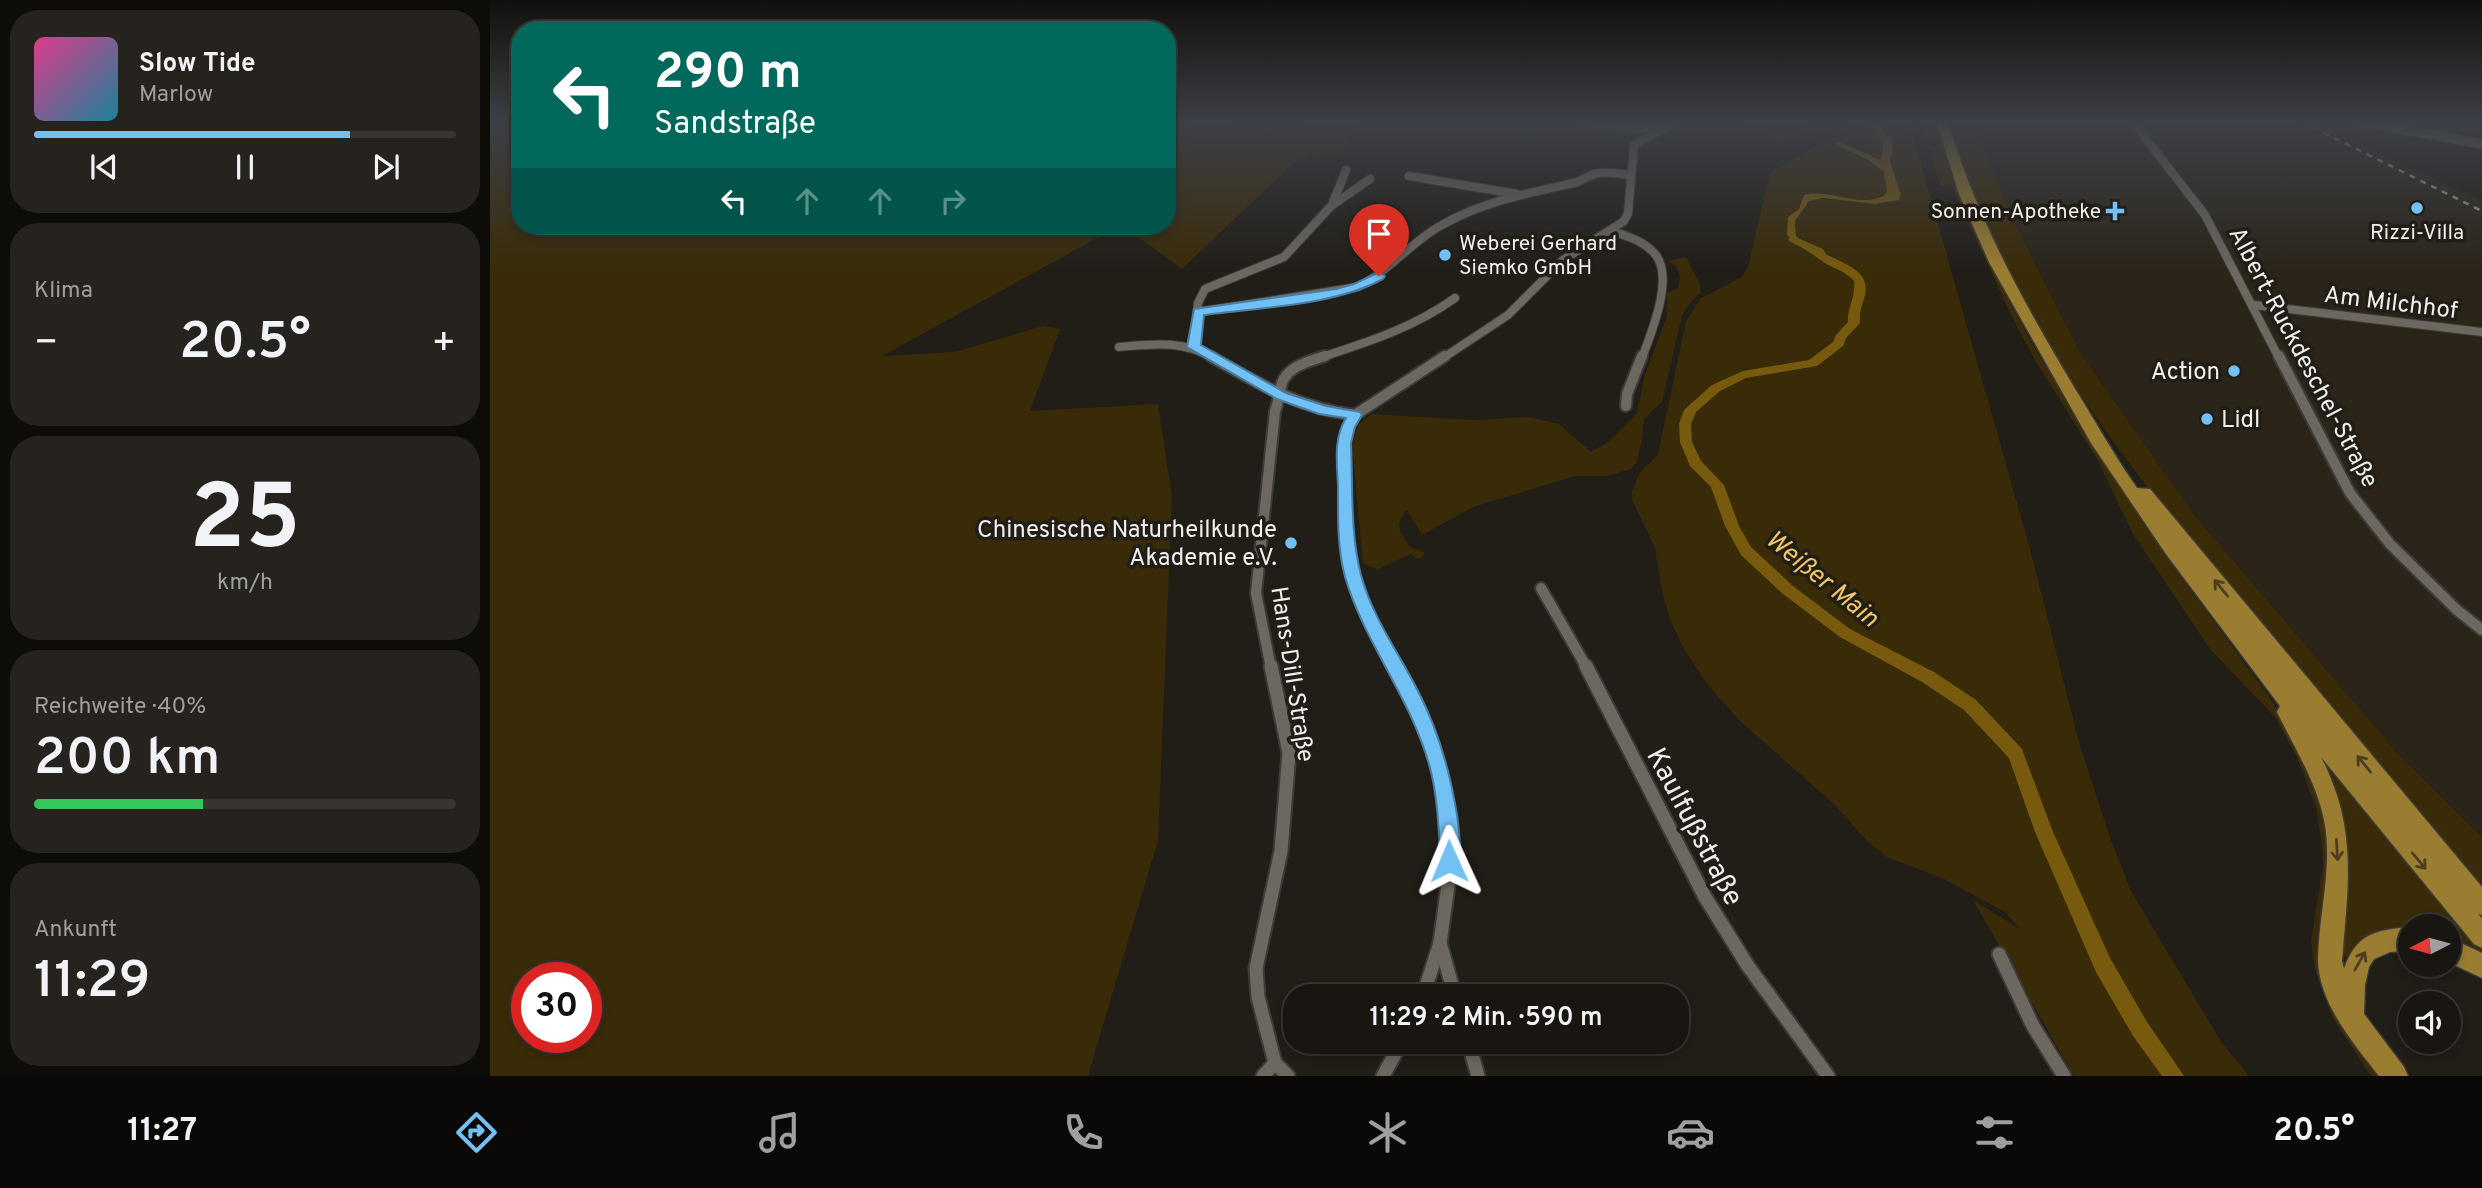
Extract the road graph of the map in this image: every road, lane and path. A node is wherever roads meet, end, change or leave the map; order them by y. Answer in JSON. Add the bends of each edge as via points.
{"nodes":[{"id":1,"x":1345,"y":172,"type":"edge"},
{"id":2,"x":1956,"y":172,"type":"edge"},
{"id":3,"x":2172,"y":172,"type":"edge"},
{"id":4,"x":1631,"y":175,"type":"joint"},
{"id":5,"x":1409,"y":176,"type":"dead end"},
{"id":6,"x":1370,"y":178,"type":"dead end"},
{"id":7,"x":1519,"y":194,"type":"junction"},
{"id":8,"x":1332,"y":205,"type":"junction"},
{"id":9,"x":1612,"y":231,"type":"junction"},
{"id":10,"x":1455,"y":298,"type":"dead end"},
{"id":11,"x":2254,"y":305,"type":"junction"},
{"id":12,"x":1198,"y":312,"type":"junction"},
{"id":13,"x":2482,"y":332,"type":"edge"},
{"id":14,"x":1119,"y":347,"type":"dead end"},
{"id":15,"x":1194,"y":347,"type":"junction"},
{"id":16,"x":2071,"y":395,"type":"junction"},
{"id":17,"x":1282,"y":396,"type":"junction"},
{"id":18,"x":1626,"y":406,"type":"dead end"},
{"id":19,"x":1355,"y":415,"type":"junction"},
{"id":20,"x":1541,"y":588,"type":"dead end"},
{"id":21,"x":2482,"y":630,"type":"edge"},
{"id":22,"x":2267,"y":675,"type":"junction"},
{"id":23,"x":2482,"y":904,"type":"edge"},
{"id":24,"x":2482,"y":936,"type":"edge"},
{"id":25,"x":2398,"y":939,"type":"edge"},
{"id":26,"x":1440,"y":943,"type":"junction"},
{"id":27,"x":1999,"y":954,"type":"dead end"},
{"id":28,"x":2461,"y":955,"type":"edge"},
{"id":29,"x":2482,"y":965,"type":"edge"},
{"id":30,"x":1427,"y":984,"type":"edge"},
{"id":31,"x":1452,"y":984,"type":"edge"},
{"id":32,"x":2352,"y":1017,"type":"junction"},
{"id":33,"x":1395,"y":1054,"type":"edge"},
{"id":34,"x":1472,"y":1054,"type":"edge"},
{"id":35,"x":1275,"y":1063,"type":"junction"},
{"id":36,"x":1263,"y":1076,"type":"edge"},
{"id":37,"x":1288,"y":1076,"type":"edge"},
{"id":38,"x":1383,"y":1076,"type":"edge"},
{"id":39,"x":1478,"y":1076,"type":"edge"},
{"id":40,"x":1828,"y":1076,"type":"edge"},
{"id":41,"x":2064,"y":1076,"type":"edge"},
{"id":42,"x":2395,"y":1076,"type":"edge"}],
"edges":[{"from":1,"to":8,"type":"street"},
{"from":2,"to":16,"type":"highway","via":[[1988,249]]},
{"from":3,"to":11,"type":"street","name":"Albert-Ruckdeschel-Straße","via":[[2206,215]]},
{"from":4,"to":7,"type":"street","via":[[1596,173],[1578,182]]},
{"from":4,"to":9,"type":"street","via":[[1628,213]]},
{"from":5,"to":7,"type":"street"},
{"from":6,"to":8,"type":"street"},
{"from":7,"to":12,"type":"street","via":[[1441,225],[1379,276],[1358,287]]},
{"from":8,"to":12,"type":"street","via":[[1284,257],[1205,289]]},
{"from":9,"to":18,"type":"street","via":[[1651,250],[1662,268],[1658,310]]},
{"from":9,"to":19,"type":"street","via":[[1563,260],[1508,315]]},
{"from":10,"to":17,"type":"street","name":"Hans-Dill-Straße","via":[[1388,337],[1298,366],[1285,375]]},
{"from":11,"to":13,"type":"street","name":"Am Milchhof"},
{"from":11,"to":21,"type":"street","name":"Albert-Ruckdeschel-Straße","via":[[2350,493],[2390,544]]},
{"from":12,"to":15,"type":"street"},
{"from":14,"to":15,"type":"street"},
{"from":15,"to":17,"type":"street"},
{"from":16,"to":22,"type":"highway","via":[[2130,492]]},
{"from":23,"to":16,"type":"highway","one_way":true,"via":[[2189,549]]},
{"from":17,"to":19,"type":"street","via":[[1324,411]]},
{"from":17,"to":35,"type":"street","name":"Hans-Dill-Straße","via":[[1270,435],[1269,487],[1256,593],[1289,752],[1281,851],[1256,968],[1258,998]]},
{"from":19,"to":26,"type":"street","via":[[1344,443],[1347,544],[1353,577],[1368,615],[1412,696],[1441,773],[1450,836]]},
{"from":20,"to":40,"type":"street","name":"Kaulfußstraße","via":[[1574,640],[1711,907],[1742,958]]},
{"from":22,"to":24,"type":"highway","one_way":true},
{"from":22,"to":32,"type":"highway","one_way":true,"via":[[2325,786],[2336,826],[2338,872],[2330,961],[2336,990]]},
{"from":32,"to":25,"type":"highway","one_way":true,"via":[[2352,977],[2360,957],[2371,946]]},
{"from":26,"to":30,"type":"street"},
{"from":26,"to":31,"type":"street"},
{"from":27,"to":41,"type":"street","via":[[2033,1026]]},
{"from":28,"to":29,"type":"highway"},
{"from":32,"to":42,"type":"highway"},
{"from":33,"to":38,"type":"street"},
{"from":34,"to":39,"type":"street"},
{"from":35,"to":36,"type":"street"},
{"from":35,"to":37,"type":"street"}]}
